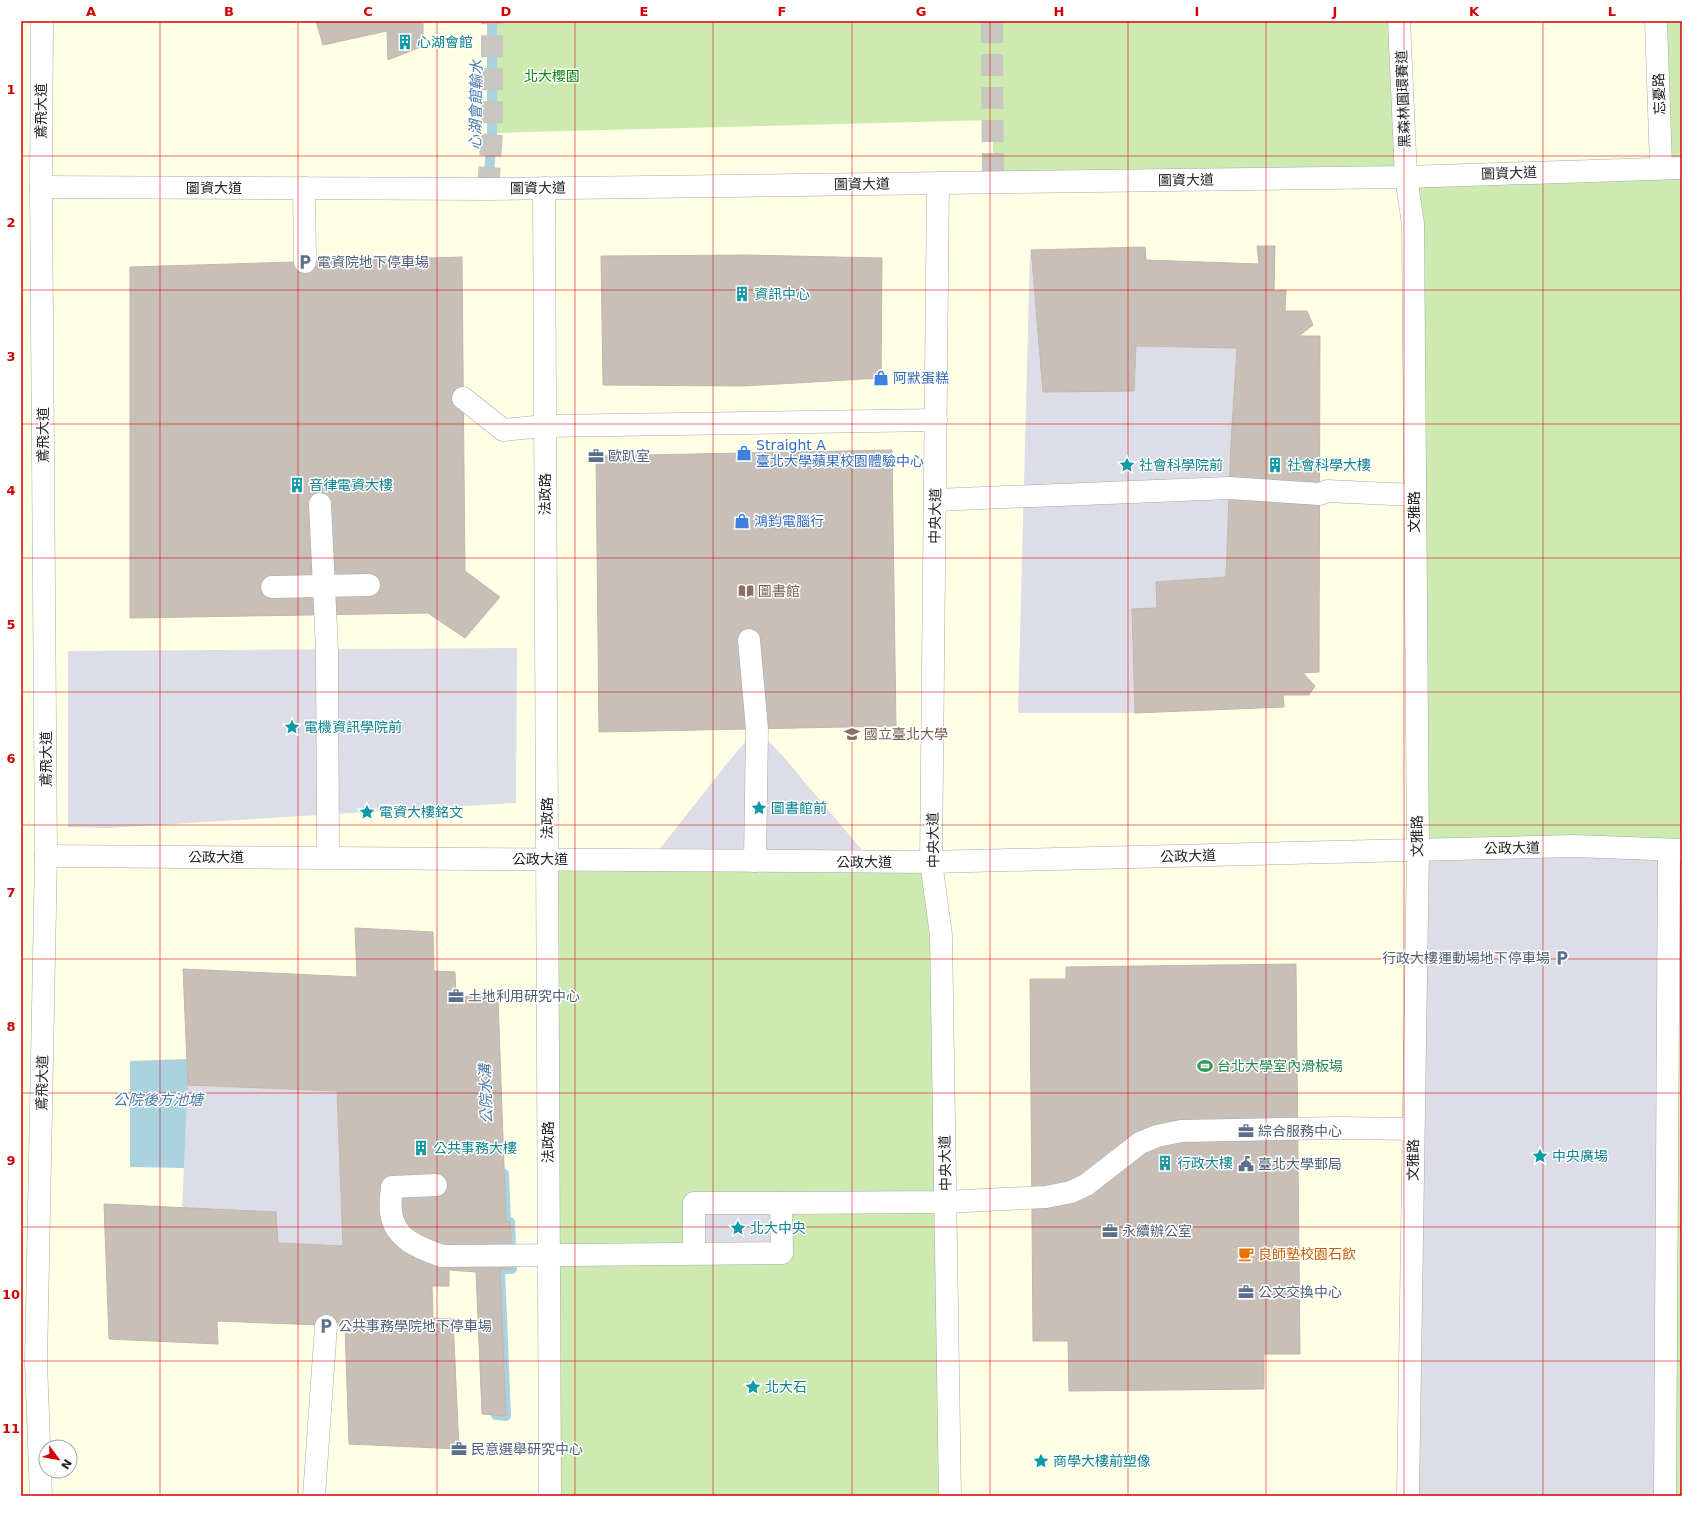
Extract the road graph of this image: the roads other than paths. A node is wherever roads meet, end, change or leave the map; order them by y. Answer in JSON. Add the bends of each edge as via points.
{"nodes":[{"id":1,"x":42,"y":21,"type":"edge"},
{"id":2,"x":1399,"y":21,"type":"edge"},
{"id":3,"x":1656,"y":21,"type":"edge"},
{"id":4,"x":1672,"y":167,"type":"edge"},
{"id":5,"x":1406,"y":177,"type":"junction"},
{"id":6,"x":938,"y":183,"type":"junction"},
{"id":7,"x":41,"y":187,"type":"junction"},
{"id":8,"x":304,"y":188,"type":"junction"},
{"id":9,"x":544,"y":188,"type":"junction"},
{"id":10,"x":305,"y":262,"type":"dead end"},
{"id":11,"x":463,"y":398,"type":"dead end"},
{"id":12,"x":936,"y":420,"type":"junction"},
{"id":13,"x":545,"y":426,"type":"junction"},
{"id":14,"x":1414,"y":495,"type":"junction"},
{"id":15,"x":935,"y":500,"type":"junction"},
{"id":16,"x":320,"y":504,"type":"dead end"},
{"id":17,"x":324,"y":585,"type":"junction"},
{"id":18,"x":369,"y":585,"type":"dead end"},
{"id":19,"x":272,"y":587,"type":"dead end"},
{"id":20,"x":749,"y":640,"type":"dead end"},
{"id":21,"x":1418,"y":850,"type":"junction"},
{"id":22,"x":1675,"y":850,"type":"edge"},
{"id":23,"x":46,"y":856,"type":"junction"},
{"id":24,"x":328,"y":857,"type":"junction"},
{"id":25,"x":548,"y":859,"type":"junction"},
{"id":26,"x":755,"y":861,"type":"junction"},
{"id":27,"x":931,"y":862,"type":"junction"},
{"id":28,"x":1413,"y":1129,"type":"junction"},
{"id":29,"x":436,"y":1185,"type":"dead end"},
{"id":30,"x":945,"y":1202,"type":"junction"},
{"id":31,"x":781,"y":1203,"type":"junction"},
{"id":32,"x":694,"y":1253,"type":"junction"},
{"id":33,"x":549,"y":1254,"type":"junction"},
{"id":34,"x":326,"y":1326,"type":"dead end"},
{"id":35,"x":41,"y":1496,"type":"edge"},
{"id":36,"x":314,"y":1496,"type":"edge"},
{"id":37,"x":550,"y":1496,"type":"edge"},
{"id":38,"x":950,"y":1496,"type":"edge"},
{"id":39,"x":1408,"y":1496,"type":"edge"},
{"id":40,"x":1665,"y":1496,"type":"edge"}],
"edges":[{"from":1,"to":7,"type":"street","name":"鳶飛大道"},
{"from":2,"to":5,"type":"street","name":"黑森林圓環賽道"},
{"from":3,"to":4,"type":"street","name":"忘憂路"},
{"from":4,"to":5,"type":"street","name":"圖資大道"},
{"from":5,"to":6,"type":"street","name":"圖資大道"},
{"from":5,"to":14,"type":"street","name":"文雅路","via":[[1413,224]]},
{"from":6,"to":9,"type":"street","name":"圖資大道"},
{"from":6,"to":12,"type":"street","name":"中央大道"},
{"from":7,"to":8,"type":"street","name":"圖資大道"},
{"from":7,"to":23,"type":"street","name":"鳶飛大道"},
{"from":8,"to":9,"type":"street","name":"圖資大道"},
{"from":8,"to":10,"type":"street"},
{"from":9,"to":13,"type":"street","name":"法政路"},
{"from":11,"to":13,"type":"street","via":[[503,430]]},
{"from":12,"to":13,"type":"street"},
{"from":12,"to":15,"type":"street","name":"中央大道"},
{"from":13,"to":25,"type":"street","name":"法政路"},
{"from":14,"to":15,"type":"street","via":[[1327,491],[1320,494],[1229,488]]},
{"from":14,"to":21,"type":"street","name":"文雅路"},
{"from":15,"to":27,"type":"street","name":"中央大道"},
{"from":16,"to":17,"type":"street"},
{"from":17,"to":18,"type":"street"},
{"from":17,"to":19,"type":"street"},
{"from":17,"to":24,"type":"street","via":[[327,650]]},
{"from":20,"to":26,"type":"street","via":[[757,729]]},
{"from":21,"to":22,"type":"street","name":"公政大道","via":[[1574,846]]},
{"from":21,"to":27,"type":"street","name":"公政大道"},
{"from":21,"to":28,"type":"street","name":"文雅路"},
{"from":22,"to":40,"type":"street"},
{"from":23,"to":24,"type":"street","name":"公政大道"},
{"from":23,"to":35,"type":"street","name":"鳶飛大道","via":[[36,1362]]},
{"from":24,"to":25,"type":"street","name":"公政大道"},
{"from":25,"to":26,"type":"street","name":"公政大道"},
{"from":25,"to":33,"type":"street","name":"法政路"},
{"from":26,"to":27,"type":"street","name":"公政大道"},
{"from":27,"to":30,"type":"street","name":"中央大道","via":[[941,935]]},
{"from":28,"to":30,"type":"street","via":[[1181,1132],[1157,1136],[1140,1143],[1086,1186],[1071,1192],[1046,1197]]},
{"from":28,"to":39,"type":"street","name":"文雅路"},
{"from":29,"to":33,"type":"street","via":[[392,1187],[391,1213],[400,1235],[420,1249],[442,1256]]},
{"from":30,"to":31,"type":"street"},
{"from":30,"to":38,"type":"street","name":"中央大道"},
{"from":31,"to":32,"type":"street","via":[[694,1203]]},
{"from":31,"to":32,"type":"street","via":[[782,1253]]},
{"from":32,"to":33,"type":"street"},
{"from":33,"to":37,"type":"street","name":"法政路"},
{"from":34,"to":36,"type":"street"}]}
